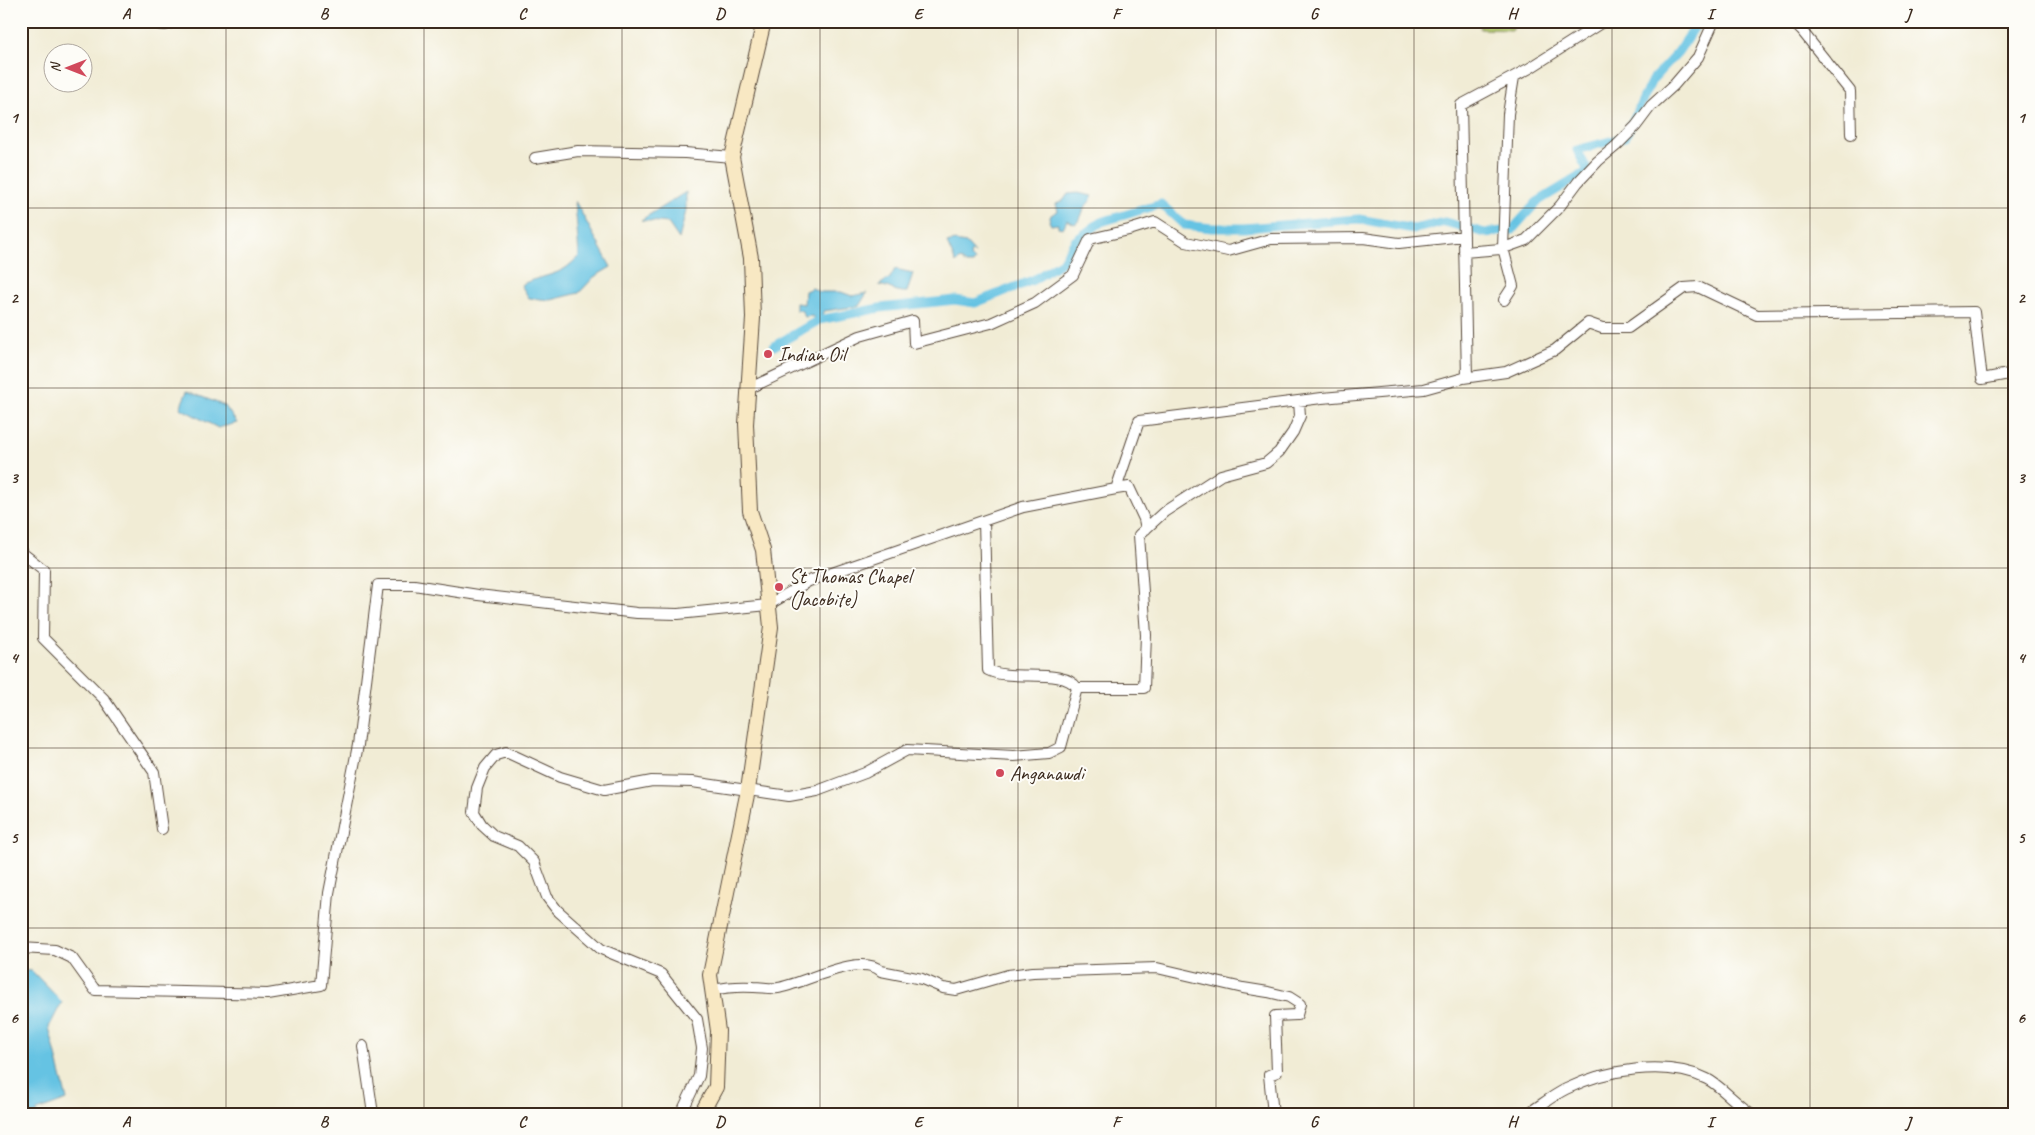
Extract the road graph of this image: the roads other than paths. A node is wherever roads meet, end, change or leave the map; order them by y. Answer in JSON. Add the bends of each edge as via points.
{"nodes":[{"id":1,"x":133,"y":21,"type":"edge"},
{"id":2,"x":177,"y":21,"type":"edge"},
{"id":3,"x":764,"y":21,"type":"edge"},
{"id":4,"x":1604,"y":21,"type":"edge"},
{"id":5,"x":1714,"y":21,"type":"edge"},
{"id":6,"x":1792,"y":21,"type":"edge"},
{"id":7,"x":1514,"y":77,"type":"junction"},
{"id":8,"x":1851,"y":134,"type":"dead end"},
{"id":9,"x":732,"y":157,"type":"junction"},
{"id":10,"x":534,"y":158,"type":"dead end"},
{"id":11,"x":1464,"y":236,"type":"junction"},
{"id":12,"x":1503,"y":248,"type":"junction"},
{"id":13,"x":1464,"y":252,"type":"junction"},
{"id":14,"x":1504,"y":300,"type":"dead end"},
{"id":15,"x":2014,"y":373,"type":"edge"},
{"id":16,"x":1463,"y":378,"type":"junction"},
{"id":17,"x":748,"y":389,"type":"junction"},
{"id":18,"x":1299,"y":401,"type":"junction"},
{"id":19,"x":1116,"y":489,"type":"junction"},
{"id":20,"x":984,"y":521,"type":"junction"},
{"id":21,"x":1146,"y":529,"type":"junction"},
{"id":22,"x":21,"y":552,"type":"edge"},
{"id":23,"x":768,"y":605,"type":"junction"},
{"id":24,"x":1077,"y":688,"type":"junction"},
{"id":25,"x":748,"y":790,"type":"junction"},
{"id":26,"x":162,"y":829,"type":"dead end"},
{"id":27,"x":21,"y":948,"type":"edge"},
{"id":28,"x":712,"y":990,"type":"junction"},
{"id":29,"x":363,"y":1046,"type":"dead end"},
{"id":30,"x":373,"y":1114,"type":"edge"},
{"id":31,"x":681,"y":1114,"type":"edge"},
{"id":32,"x":701,"y":1114,"type":"edge"},
{"id":33,"x":1273,"y":1114,"type":"edge"},
{"id":34,"x":1527,"y":1114,"type":"edge"},
{"id":35,"x":1752,"y":1114,"type":"edge"}],
"edges":[{"from":1,"to":2,"type":"street","via":[[165,24]]},
{"from":3,"to":9,"type":"main road"},
{"from":4,"to":7,"type":"street"},
{"from":5,"to":12,"type":"street","via":[[1698,57],[1636,126],[1598,160],[1560,206],[1526,240]]},
{"from":6,"to":8,"type":"street","via":[[1850,91]]},
{"from":7,"to":11,"type":"street","via":[[1461,105]]},
{"from":7,"to":12,"type":"street","via":[[1508,114]]},
{"from":9,"to":10,"type":"street","via":[[578,150]]},
{"from":9,"to":17,"type":"main road","via":[[751,258],[753,318]]},
{"from":11,"to":13,"type":"street"},
{"from":11,"to":17,"type":"street","via":[[1399,244],[1363,238],[1271,239],[1228,251],[1186,242],[1155,222],[1090,239],[1073,275],[1034,303],[992,323],[914,343],[913,321],[860,336]]},
{"from":12,"to":13,"type":"street"},
{"from":12,"to":14,"type":"street","via":[[1513,286]]},
{"from":13,"to":16,"type":"street","via":[[1467,377]]},
{"from":15,"to":16,"type":"street","via":[[1982,379],[1974,312],[1756,315],[1698,287],[1684,288],[1628,328],[1602,328],[1588,323],[1555,350],[1506,372]]},
{"from":16,"to":18,"type":"street","via":[[1424,389]]},
{"from":17,"to":23,"type":"main road","via":[[746,424],[750,511],[763,550]]},
{"from":18,"to":19,"type":"street","via":[[1138,422]]},
{"from":18,"to":21,"type":"street","via":[[1300,416],[1293,432],[1279,452],[1266,463],[1221,475],[1164,512]]},
{"from":19,"to":20,"type":"street","via":[[1023,507]]},
{"from":19,"to":21,"type":"street","via":[[1128,487]]},
{"from":20,"to":23,"type":"street","via":[[809,581]]},
{"from":20,"to":24,"type":"street","via":[[988,670],[1069,680]]},
{"from":21,"to":24,"type":"street","via":[[1139,535],[1146,635],[1144,688]]},
{"from":22,"to":26,"type":"street","via":[[44,570],[43,638],[104,700],[154,772]]},
{"from":23,"to":25,"type":"main road","via":[[771,627]]},
{"from":23,"to":27,"type":"street","via":[[678,614],[637,613],[414,585],[378,585],[358,746],[329,893],[321,985],[268,994],[95,990],[72,958],[56,950]]},
{"from":24,"to":25,"type":"street","via":[[1061,747],[1050,753],[1014,756],[907,750],[865,773],[817,791],[789,796]]},
{"from":25,"to":28,"type":"main road","via":[[710,975]]},
{"from":25,"to":31,"type":"street","via":[[692,782],[652,781],[604,790],[560,777],[506,752],[496,754],[485,768],[477,788],[474,812],[482,825],[494,836],[518,846],[534,862],[547,897],[556,910],[601,949],[660,974],[697,1019],[702,1048],[699,1076]]},
{"from":28,"to":32,"type":"main road","via":[[718,1031],[716,1087]]},
{"from":28,"to":33,"type":"street","via":[[728,986],[777,988],[840,968],[866,965],[956,990],[1008,975],[1034,972],[1157,968],[1181,972],[1289,997],[1300,1004],[1297,1015],[1275,1016],[1278,1072],[1269,1075]]},
{"from":29,"to":30,"type":"street"},
{"from":34,"to":35,"type":"street","via":[[1582,1082],[1607,1074],[1646,1069],[1684,1071],[1708,1079]]}]}
